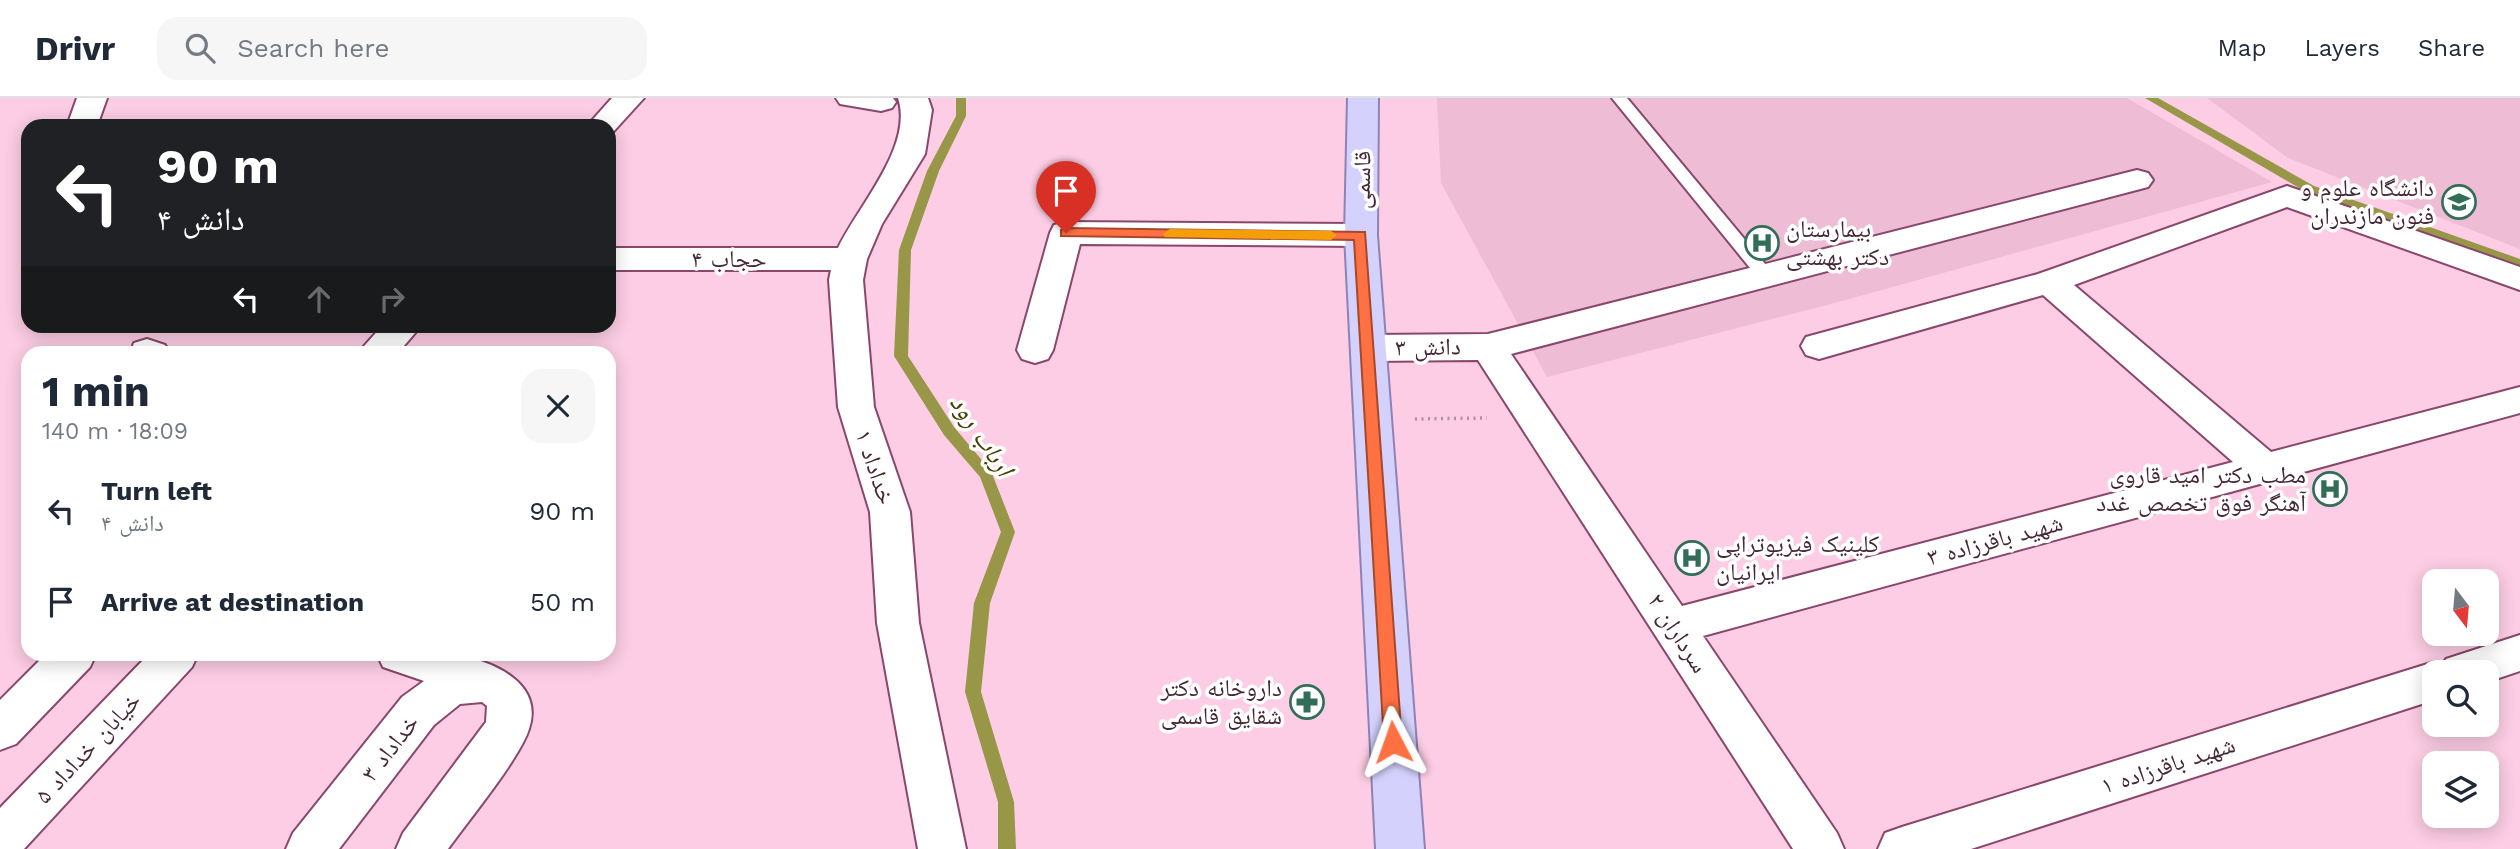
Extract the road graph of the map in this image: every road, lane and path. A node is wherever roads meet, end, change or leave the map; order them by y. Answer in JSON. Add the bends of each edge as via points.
{"nodes":[{"id":1,"x":92,"y":98,"type":"edge"},
{"id":2,"x":629,"y":98,"type":"edge"},
{"id":3,"x":851,"y":98,"type":"edge"},
{"id":4,"x":913,"y":98,"type":"edge"},
{"id":5,"x":1363,"y":98,"type":"edge"},
{"id":6,"x":1619,"y":98,"type":"edge"},
{"id":7,"x":881,"y":102,"type":"dead end"},
{"id":8,"x":84,"y":119,"type":"edge"},
{"id":9,"x":608,"y":119,"type":"edge"},
{"id":10,"x":2137,"y":180,"type":"dead end"},
{"id":11,"x":1361,"y":235,"type":"junction"},
{"id":12,"x":616,"y":258,"type":"edge"},
{"id":13,"x":850,"y":259,"type":"junction"},
{"id":14,"x":1765,"y":275,"type":"junction"},
{"id":15,"x":2520,"y":279,"type":"edge"},
{"id":16,"x":2049,"y":282,"type":"junction"},
{"id":17,"x":396,"y":333,"type":"edge"},
{"id":18,"x":383,"y":346,"type":"edge"},
{"id":19,"x":1819,"y":346,"type":"dead end"},
{"id":20,"x":1488,"y":347,"type":"junction"},
{"id":21,"x":1369,"y":348,"type":"junction"},
{"id":22,"x":1035,"y":350,"type":"dead end"},
{"id":23,"x":2520,"y":400,"type":"edge"},
{"id":24,"x":1535,"y":418,"type":"junction"},
{"id":25,"x":1372,"y":420,"type":"junction"},
{"id":26,"x":2265,"y":468,"type":"junction"},
{"id":27,"x":1673,"y":626,"type":"junction"},
{"id":28,"x":2520,"y":653,"type":"edge"},
{"id":29,"x":2498,"y":660,"type":"edge"},
{"id":30,"x":68,"y":661,"type":"edge"},
{"id":31,"x":170,"y":661,"type":"edge"},
{"id":32,"x":419,"y":661,"type":"edge"},
{"id":33,"x":492,"y":685,"type":"junction"},
{"id":34,"x":2422,"y":685,"type":"edge"},
{"id":35,"x":0,"y":730,"type":"edge"},
{"id":36,"x":0,"y":841,"type":"edge"},
{"id":37,"x":310,"y":849,"type":"edge"},
{"id":38,"x":420,"y":849,"type":"edge"},
{"id":39,"x":942,"y":849,"type":"edge"},
{"id":40,"x":1400,"y":849,"type":"edge"},
{"id":41,"x":1820,"y":849,"type":"edge"},
{"id":42,"x":1902,"y":849,"type":"edge"}],
"edges":[{"from":1,"to":8,"type":"street"},
{"from":2,"to":9,"type":"street"},
{"from":3,"to":7,"type":"street"},
{"from":4,"to":13,"type":"street","name":"خداداد ۱","via":[[917,110],[909,154]]},
{"from":5,"to":11,"type":"main road","name":"قاسمی"},
{"from":6,"to":14,"type":"lane"},
{"from":10,"to":14,"type":"street","name":"دانش ۳"},
{"from":11,"to":21,"type":"main road","name":"قاسمی"},
{"from":11,"to":22,"type":"street","via":[[1066,233]]},
{"from":12,"to":13,"type":"street","name":"حجاب ۴"},
{"from":13,"to":39,"type":"street","name":"خداداد ۱","via":[[846,281],[856,407],[891,512],[896,551],[894,598]]},
{"from":14,"to":20,"type":"street","name":"دانش ۳"},
{"from":15,"to":16,"type":"street","via":[[2287,196]]},
{"from":16,"to":19,"type":"street"},
{"from":16,"to":26,"type":"street"},
{"from":17,"to":18,"type":"street"},
{"from":20,"to":21,"type":"street","name":"دانش ۳"},
{"from":20,"to":24,"type":"street","name":"سرداران ۲"},
{"from":21,"to":25,"type":"main road","name":"قاسمی"},
{"from":23,"to":26,"type":"street","name":"شهید باقرزاده ۳"},
{"from":24,"to":25,"type":"path"},
{"from":24,"to":27,"type":"street","name":"سرداران ۲"},
{"from":25,"to":40,"type":"main road","name":"قاسمی"},
{"from":26,"to":27,"type":"street","name":"شهید باقرزاده ۳"},
{"from":27,"to":41,"type":"street","name":"سرداران ۲"},
{"from":28,"to":29,"type":"street"},
{"from":30,"to":35,"type":"street"},
{"from":31,"to":36,"type":"street","name":"خیابان خداداد ۵"},
{"from":32,"to":33,"type":"street"},
{"from":33,"to":37,"type":"street","name":"خداداد ۳","via":[[463,685],[431,699]]},
{"from":33,"to":38,"type":"street","via":[[510,702],[506,729]]},
{"from":34,"to":42,"type":"street","name":"شهید باقرزاده ۱"}]}
